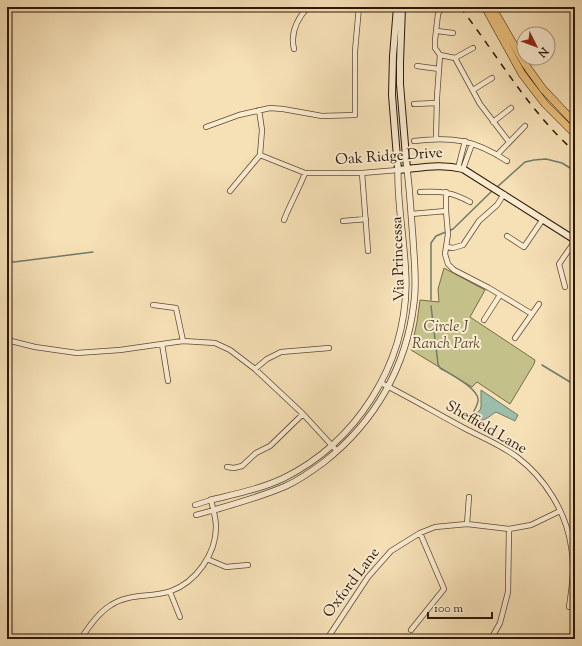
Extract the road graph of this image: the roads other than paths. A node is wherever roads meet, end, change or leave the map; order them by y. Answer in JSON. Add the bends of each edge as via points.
{"nodes":[{"id":1,"x":308,"y":7,"type":"edge"},
{"id":2,"x":359,"y":7,"type":"edge"},
{"id":3,"x":397,"y":7,"type":"edge"},
{"id":4,"x":402,"y":7,"type":"edge"},
{"id":5,"x":442,"y":7,"type":"edge"},
{"id":6,"x":485,"y":7,"type":"edge"},
{"id":7,"x":492,"y":7,"type":"edge"},
{"id":8,"x":437,"y":31,"type":"junction"},
{"id":9,"x":454,"y":33,"type":"dead end"},
{"id":10,"x":473,"y":48,"type":"dead end"},
{"id":11,"x":294,"y":49,"type":"dead end"},
{"id":12,"x":440,"y":55,"type":"junction"},
{"id":13,"x":455,"y":58,"type":"junction"},
{"id":14,"x":417,"y":66,"type":"dead end"},
{"id":15,"x":439,"y":69,"type":"junction"},
{"id":16,"x":492,"y":78,"type":"dead end"},
{"id":17,"x":473,"y":90,"type":"junction"},
{"id":18,"x":437,"y":103,"type":"junction"},
{"id":19,"x":414,"y":104,"type":"dead end"},
{"id":20,"x":512,"y":108,"type":"dead end"},
{"id":21,"x":259,"y":110,"type":"junction"},
{"id":22,"x":493,"y":122,"type":"junction"},
{"id":23,"x":575,"y":123,"type":"edge"},
{"id":24,"x":525,"y":126,"type":"dead end"},
{"id":25,"x":206,"y":127,"type":"dead end"},
{"id":26,"x":575,"y":134,"type":"edge"},
{"id":27,"x":436,"y":138,"type":"junction"},
{"id":28,"x":414,"y":140,"type":"dead end"},
{"id":29,"x":465,"y":141,"type":"junction"},
{"id":30,"x":509,"y":142,"type":"junction"},
{"id":31,"x":472,"y":144,"type":"junction"},
{"id":32,"x":260,"y":155,"type":"junction"},
{"id":33,"x":497,"y":155,"type":"junction"},
{"id":34,"x":507,"y":161,"type":"dead end"},
{"id":35,"x":408,"y":169,"type":"junction"},
{"id":36,"x":460,"y":169,"type":"junction"},
{"id":37,"x":398,"y":170,"type":"junction"},
{"id":38,"x":362,"y":173,"type":"junction"},
{"id":39,"x":305,"y":174,"type":"junction"},
{"id":40,"x":230,"y":192,"type":"dead end"},
{"id":41,"x":420,"y":192,"type":"dead end"},
{"id":42,"x":446,"y":192,"type":"junction"},
{"id":43,"x":504,"y":194,"type":"junction"},
{"id":44,"x":470,"y":202,"type":"dead end"},
{"id":45,"x":446,"y":211,"type":"junction"},
{"id":46,"x":411,"y":214,"type":"junction"},
{"id":47,"x":366,"y":219,"type":"junction"},
{"id":48,"x":543,"y":219,"type":"junction"},
{"id":49,"x":284,"y":220,"type":"dead end"},
{"id":50,"x":343,"y":221,"type":"dead end"},
{"id":51,"x":507,"y":236,"type":"dead end"},
{"id":52,"x":575,"y":241,"type":"edge"},
{"id":53,"x":447,"y":248,"type":"junction"},
{"id":54,"x":368,"y":251,"type":"dead end"},
{"id":55,"x":565,"y":287,"type":"dead end"},
{"id":56,"x":500,"y":295,"type":"junction"},
{"id":57,"x":539,"y":304,"type":"dead end"},
{"id":58,"x":154,"y":305,"type":"dead end"},
{"id":59,"x":532,"y":314,"type":"junction"},
{"id":60,"x":484,"y":320,"type":"dead end"},
{"id":61,"x":515,"y":338,"type":"dead end"},
{"id":62,"x":7,"y":340,"type":"edge"},
{"id":63,"x":183,"y":341,"type":"junction"},
{"id":64,"x":162,"y":344,"type":"junction"},
{"id":65,"x":329,"y":348,"type":"dead end"},
{"id":66,"x":255,"y":369,"type":"junction"},
{"id":67,"x":168,"y":381,"type":"dead end"},
{"id":68,"x":381,"y":383,"type":"junction"},
{"id":69,"x":388,"y":387,"type":"junction"},
{"id":70,"x":303,"y":414,"type":"junction"},
{"id":71,"x":331,"y":445,"type":"junction"},
{"id":72,"x":337,"y":452,"type":"junction"},
{"id":73,"x":227,"y":467,"type":"dead end"},
{"id":74,"x":469,"y":498,"type":"dead end"},
{"id":75,"x":211,"y":500,"type":"junction"},
{"id":76,"x":195,"y":504,"type":"dead end"},
{"id":77,"x":214,"y":510,"type":"junction"},
{"id":78,"x":560,"y":511,"type":"junction"},
{"id":79,"x":196,"y":515,"type":"dead end"},
{"id":80,"x":467,"y":524,"type":"junction"},
{"id":81,"x":509,"y":529,"type":"junction"},
{"id":82,"x":420,"y":533,"type":"junction"},
{"id":83,"x":207,"y":559,"type":"junction"},
{"id":84,"x":248,"y":565,"type":"dead end"},
{"id":85,"x":574,"y":579,"type":"edge"},
{"id":86,"x":170,"y":592,"type":"junction"},
{"id":87,"x":569,"y":607,"type":"dead end"},
{"id":88,"x":180,"y":617,"type":"dead end"},
{"id":89,"x":411,"y":630,"type":"dead end"},
{"id":90,"x":81,"y":639,"type":"edge"},
{"id":91,"x":327,"y":639,"type":"edge"},
{"id":92,"x":491,"y":639,"type":"edge"}],
"edges":[{"from":1,"to":11,"type":"street","via":[[298,20],[294,31]]},
{"from":2,"to":21,"type":"street","via":[[355,51],[355,115],[322,116],[283,109]]},
{"from":3,"to":37,"type":"main road","name":"Via Princessa","via":[[392,95]]},
{"from":4,"to":35,"type":"main road","name":"Via Princessa","via":[[400,77]]},
{"from":5,"to":8,"type":"street","via":[[438,14]]},
{"from":6,"to":26,"type":"main road","via":[[522,74],[545,104]]},
{"from":7,"to":23,"type":"main road","via":[[525,64],[543,89]]},
{"from":8,"to":9,"type":"street"},
{"from":8,"to":12,"type":"street","via":[[435,48]]},
{"from":10,"to":13,"type":"street"},
{"from":12,"to":13,"type":"street"},
{"from":12,"to":15,"type":"street"},
{"from":13,"to":17,"type":"street"},
{"from":14,"to":15,"type":"street"},
{"from":15,"to":18,"type":"street"},
{"from":16,"to":17,"type":"street"},
{"from":17,"to":22,"type":"street"},
{"from":18,"to":19,"type":"street"},
{"from":18,"to":27,"type":"street"},
{"from":20,"to":22,"type":"street"},
{"from":21,"to":25,"type":"street"},
{"from":21,"to":32,"type":"street","via":[[262,130]]},
{"from":22,"to":30,"type":"street"},
{"from":24,"to":30,"type":"street"},
{"from":27,"to":28,"type":"street"},
{"from":27,"to":29,"type":"street"},
{"from":29,"to":31,"type":"street"},
{"from":29,"to":36,"type":"street"},
{"from":30,"to":33,"type":"street"},
{"from":31,"to":33,"type":"street"},
{"from":31,"to":36,"type":"street"},
{"from":32,"to":39,"type":"street","name":"Oak Ridge Drive"},
{"from":32,"to":40,"type":"street"},
{"from":33,"to":34,"type":"street"},
{"from":35,"to":36,"type":"main road","name":"Oak Ridge Drive","via":[[440,165]]},
{"from":35,"to":37,"type":"main road","name":"Oak Ridge Drive"},
{"from":35,"to":46,"type":"street","name":"Via Princessa"},
{"from":36,"to":43,"type":"main road","name":"Oak Ridge Drive"},
{"from":37,"to":38,"type":"street","name":"Oak Ridge Drive"},
{"from":37,"to":68,"type":"street","name":"Via Princessa","via":[[405,302],[394,356]]},
{"from":38,"to":39,"type":"street","name":"Oak Ridge Drive"},
{"from":38,"to":47,"type":"street"},
{"from":39,"to":49,"type":"street"},
{"from":41,"to":42,"type":"street"},
{"from":42,"to":44,"type":"street"},
{"from":42,"to":45,"type":"street"},
{"from":43,"to":48,"type":"main road","name":"Oak Ridge Drive"},
{"from":43,"to":53,"type":"street","via":[[497,205],[479,221],[463,245]]},
{"from":45,"to":46,"type":"street"},
{"from":45,"to":53,"type":"street"},
{"from":46,"to":69,"type":"street","name":"Via Princessa","via":[[414,302],[404,350]]},
{"from":47,"to":50,"type":"street"},
{"from":47,"to":54,"type":"street"},
{"from":48,"to":51,"type":"street","via":[[524,247]]},
{"from":48,"to":52,"type":"main road","name":"Oak Ridge Drive"},
{"from":52,"to":55,"type":"street","via":[[559,264]]},
{"from":53,"to":56,"type":"street","via":[[446,260],[454,270]]},
{"from":56,"to":59,"type":"street"},
{"from":56,"to":60,"type":"street"},
{"from":57,"to":59,"type":"street"},
{"from":58,"to":63,"type":"street","via":[[176,308]]},
{"from":59,"to":61,"type":"street"},
{"from":62,"to":64,"type":"street","via":[[77,353]]},
{"from":63,"to":64,"type":"street"},
{"from":63,"to":66,"type":"street","via":[[215,343],[230,350]]},
{"from":64,"to":67,"type":"street"},
{"from":65,"to":66,"type":"street","via":[[280,352]]},
{"from":66,"to":70,"type":"street"},
{"from":68,"to":69,"type":"street","name":"Sheffield Lane"},
{"from":68,"to":71,"type":"street","name":"Via Princessa","via":[[359,416]]},
{"from":69,"to":72,"type":"street","name":"Via Princessa","via":[[361,428]]},
{"from":69,"to":78,"type":"street","name":"Sheffield Lane","via":[[517,457],[547,488]]},
{"from":70,"to":71,"type":"street"},
{"from":70,"to":73,"type":"street","via":[[270,446],[256,453],[242,466]]},
{"from":71,"to":72,"type":"street"},
{"from":71,"to":75,"type":"street","name":"Via Princessa","via":[[301,468],[282,478]]},
{"from":72,"to":77,"type":"street","name":"Via Princessa","via":[[286,486]]},
{"from":74,"to":80,"type":"street"},
{"from":75,"to":76,"type":"street","name":"Via Princessa"},
{"from":75,"to":77,"type":"street"},
{"from":77,"to":79,"type":"street","name":"Via Princessa"},
{"from":77,"to":83,"type":"street","via":[[216,528]]},
{"from":78,"to":81,"type":"street","name":"Oxford Lane","via":[[531,524]]},
{"from":78,"to":85,"type":"street","name":"Sheffield Lane","via":[[572,547]]},
{"from":80,"to":81,"type":"street","name":"Oxford Lane"},
{"from":80,"to":82,"type":"street","name":"Oxford Lane","via":[[435,526]]},
{"from":81,"to":92,"type":"street","via":[[508,592],[500,623]]},
{"from":82,"to":89,"type":"street","via":[[444,589]]},
{"from":82,"to":91,"type":"street","name":"Oxford Lane","via":[[391,551],[368,577]]},
{"from":83,"to":84,"type":"street","via":[[226,567]]},
{"from":83,"to":86,"type":"street","via":[[193,577]]},
{"from":85,"to":87,"type":"street","name":"Sheffield Lane"},
{"from":86,"to":88,"type":"street"},
{"from":86,"to":90,"type":"street","via":[[126,598],[111,605],[93,621]]}]}
